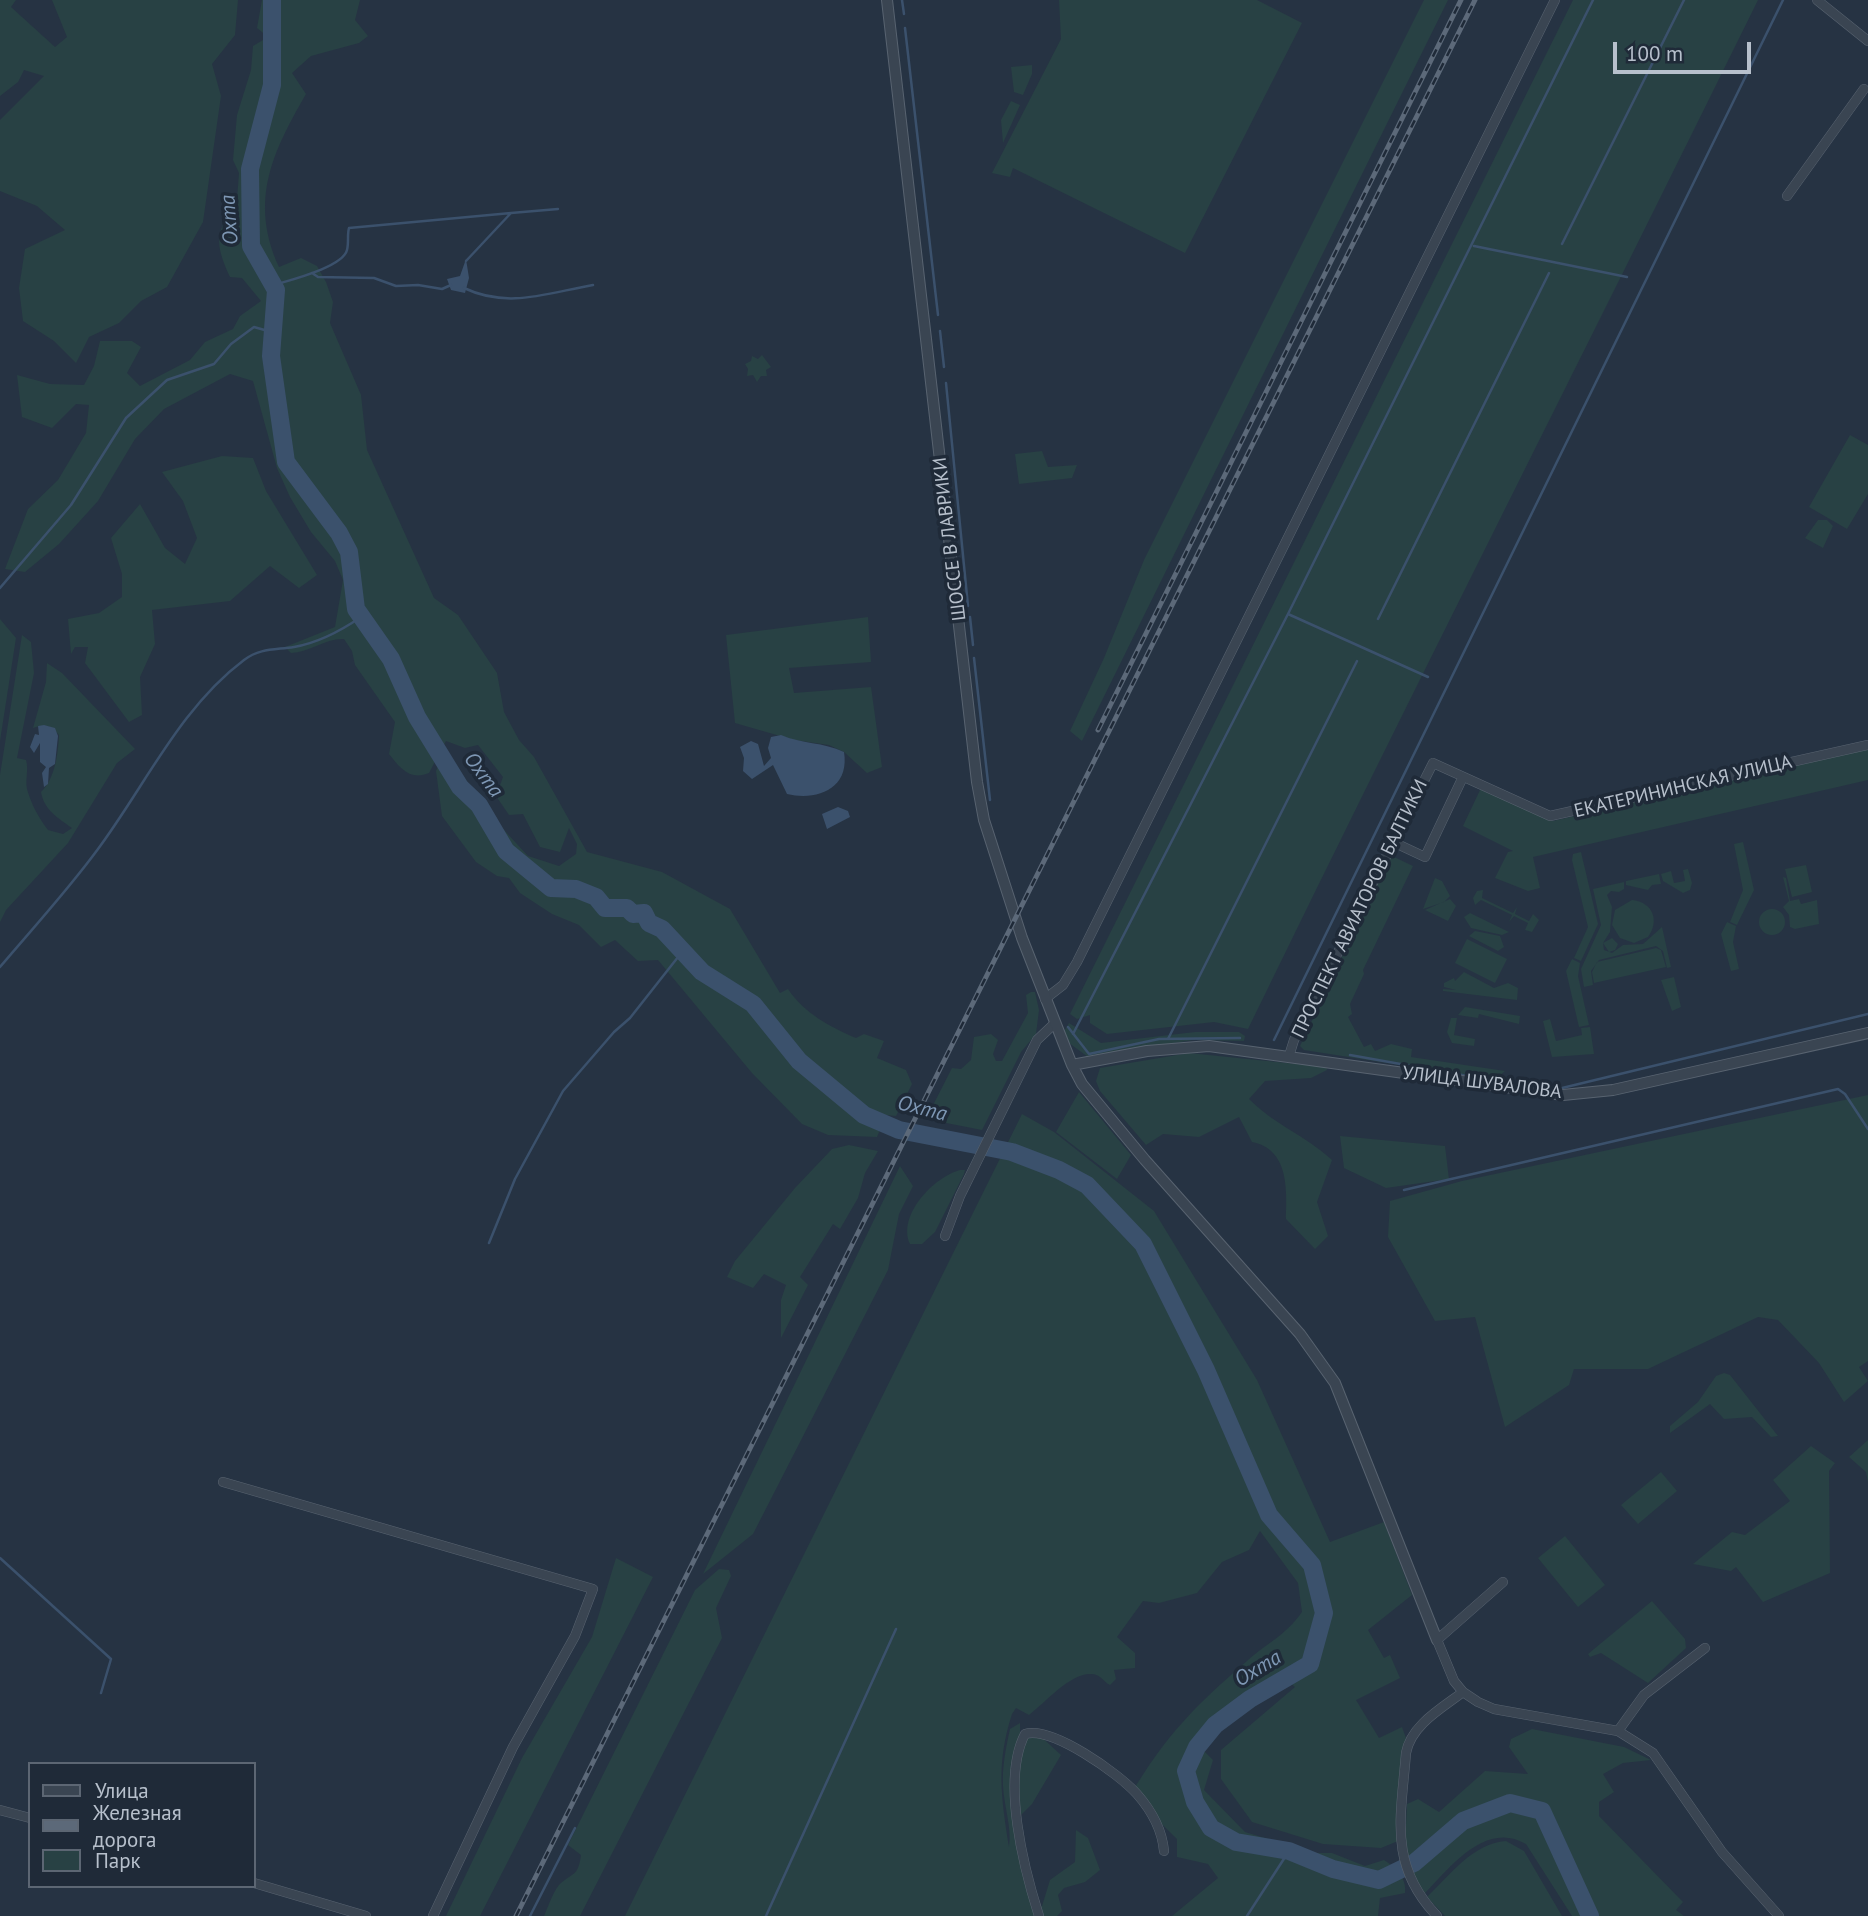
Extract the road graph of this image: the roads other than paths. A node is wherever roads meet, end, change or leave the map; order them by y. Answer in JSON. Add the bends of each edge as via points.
{"nodes":[{"id":1,"x":887,"y":0,"type":"edge"},
{"id":2,"x":1555,"y":0,"type":"edge"},
{"id":3,"x":1817,"y":0,"type":"edge"},
{"id":4,"x":1868,"y":41,"type":"edge"},
{"id":5,"x":1864,"y":89,"type":"dead end"},
{"id":6,"x":1787,"y":196,"type":"dead end"},
{"id":7,"x":1868,"y":745,"type":"edge"},
{"id":8,"x":1433,"y":763,"type":"joint"},
{"id":9,"x":1462,"y":779,"type":"junction"},
{"id":10,"x":1393,"y":842,"type":"junction"},
{"id":11,"x":1045,"y":999,"type":"junction"},
{"id":12,"x":1054,"y":1024,"type":"junction"},
{"id":13,"x":1868,"y":1033,"type":"edge"},
{"id":14,"x":1289,"y":1056,"type":"junction"},
{"id":15,"x":1072,"y":1065,"type":"junction"},
{"id":16,"x":945,"y":1236,"type":"dead end"},
{"id":17,"x":223,"y":1482,"type":"dead end"},
{"id":18,"x":1503,"y":1582,"type":"dead end"},
{"id":19,"x":1437,"y":1640,"type":"junction"},
{"id":20,"x":1705,"y":1648,"type":"dead end"},
{"id":21,"x":1463,"y":1692,"type":"junction"},
{"id":22,"x":1618,"y":1731,"type":"junction"},
{"id":23,"x":0,"y":1811,"type":"edge"},
{"id":24,"x":28,"y":1818,"type":"edge"},
{"id":25,"x":1164,"y":1851,"type":"dead end"},
{"id":26,"x":256,"y":1884,"type":"edge"},
{"id":27,"x":366,"y":1916,"type":"edge"},
{"id":28,"x":433,"y":1916,"type":"edge"},
{"id":29,"x":1039,"y":1916,"type":"edge"},
{"id":30,"x":1437,"y":1916,"type":"edge"},
{"id":31,"x":1779,"y":1916,"type":"edge"}],
"edges":[{"from":1,"to":11,"type":"street","name":"ШОССЕ В ЛАВРИКИ","via":[[977,782],[984,820]]},
{"from":2,"to":11,"type":"street","via":[[1077,962],[1063,985]]},
{"from":3,"to":4,"type":"street"},
{"from":5,"to":6,"type":"street"},
{"from":7,"to":9,"type":"street","name":"ЕКАТЕРИНИНСКАЯ УЛИЦА","via":[[1560,816],[1550,816]]},
{"from":8,"to":9,"type":"street","name":"ЕКАТЕРИНИНСКАЯ УЛИЦА"},
{"from":8,"to":10,"type":"street","name":"ПРОСПЕКТ АВИАТОРОВ БАЛТИКИ"},
{"from":9,"to":10,"type":"street","via":[[1425,857]]},
{"from":10,"to":14,"type":"street","name":"ПРОСПЕКТ АВИАТОРОВ БАЛТИКИ"},
{"from":11,"to":12,"type":"street","name":"ШОССЕ В ЛАВРИКИ"},
{"from":12,"to":15,"type":"street","name":"ШОССЕ В ЛАВРИКИ"},
{"from":12,"to":16,"type":"street","via":[[1037,1040]]},
{"from":13,"to":14,"type":"street","name":"УЛИЦА ШУВАЛОВА","via":[[1614,1090],[1563,1095]]},
{"from":14,"to":15,"type":"street","name":"УЛИЦА ШУВАЛОВА","via":[[1190,1046]]},
{"from":15,"to":19,"type":"street","name":"ШОССЕ В ЛАВРИКИ","via":[[1082,1084],[1300,1334],[1335,1383]]},
{"from":17,"to":28,"type":"street","via":[[593,1589],[575,1636],[513,1747]]},
{"from":18,"to":19,"type":"street"},
{"from":19,"to":21,"type":"street"},
{"from":20,"to":22,"type":"street","via":[[1644,1695]]},
{"from":21,"to":22,"type":"street","via":[[1494,1709]]},
{"from":21,"to":30,"type":"street","via":[[1427,1720],[1407,1746],[1402,1856],[1410,1882]]},
{"from":22,"to":31,"type":"street","via":[[1653,1753],[1722,1852]]},
{"from":23,"to":24,"type":"street"},
{"from":25,"to":29,"type":"street","via":[[1163,1836],[1135,1792],[1063,1742],[1045,1734],[1025,1734],[1017,1765],[1019,1843]]},
{"from":26,"to":27,"type":"street"}]}
